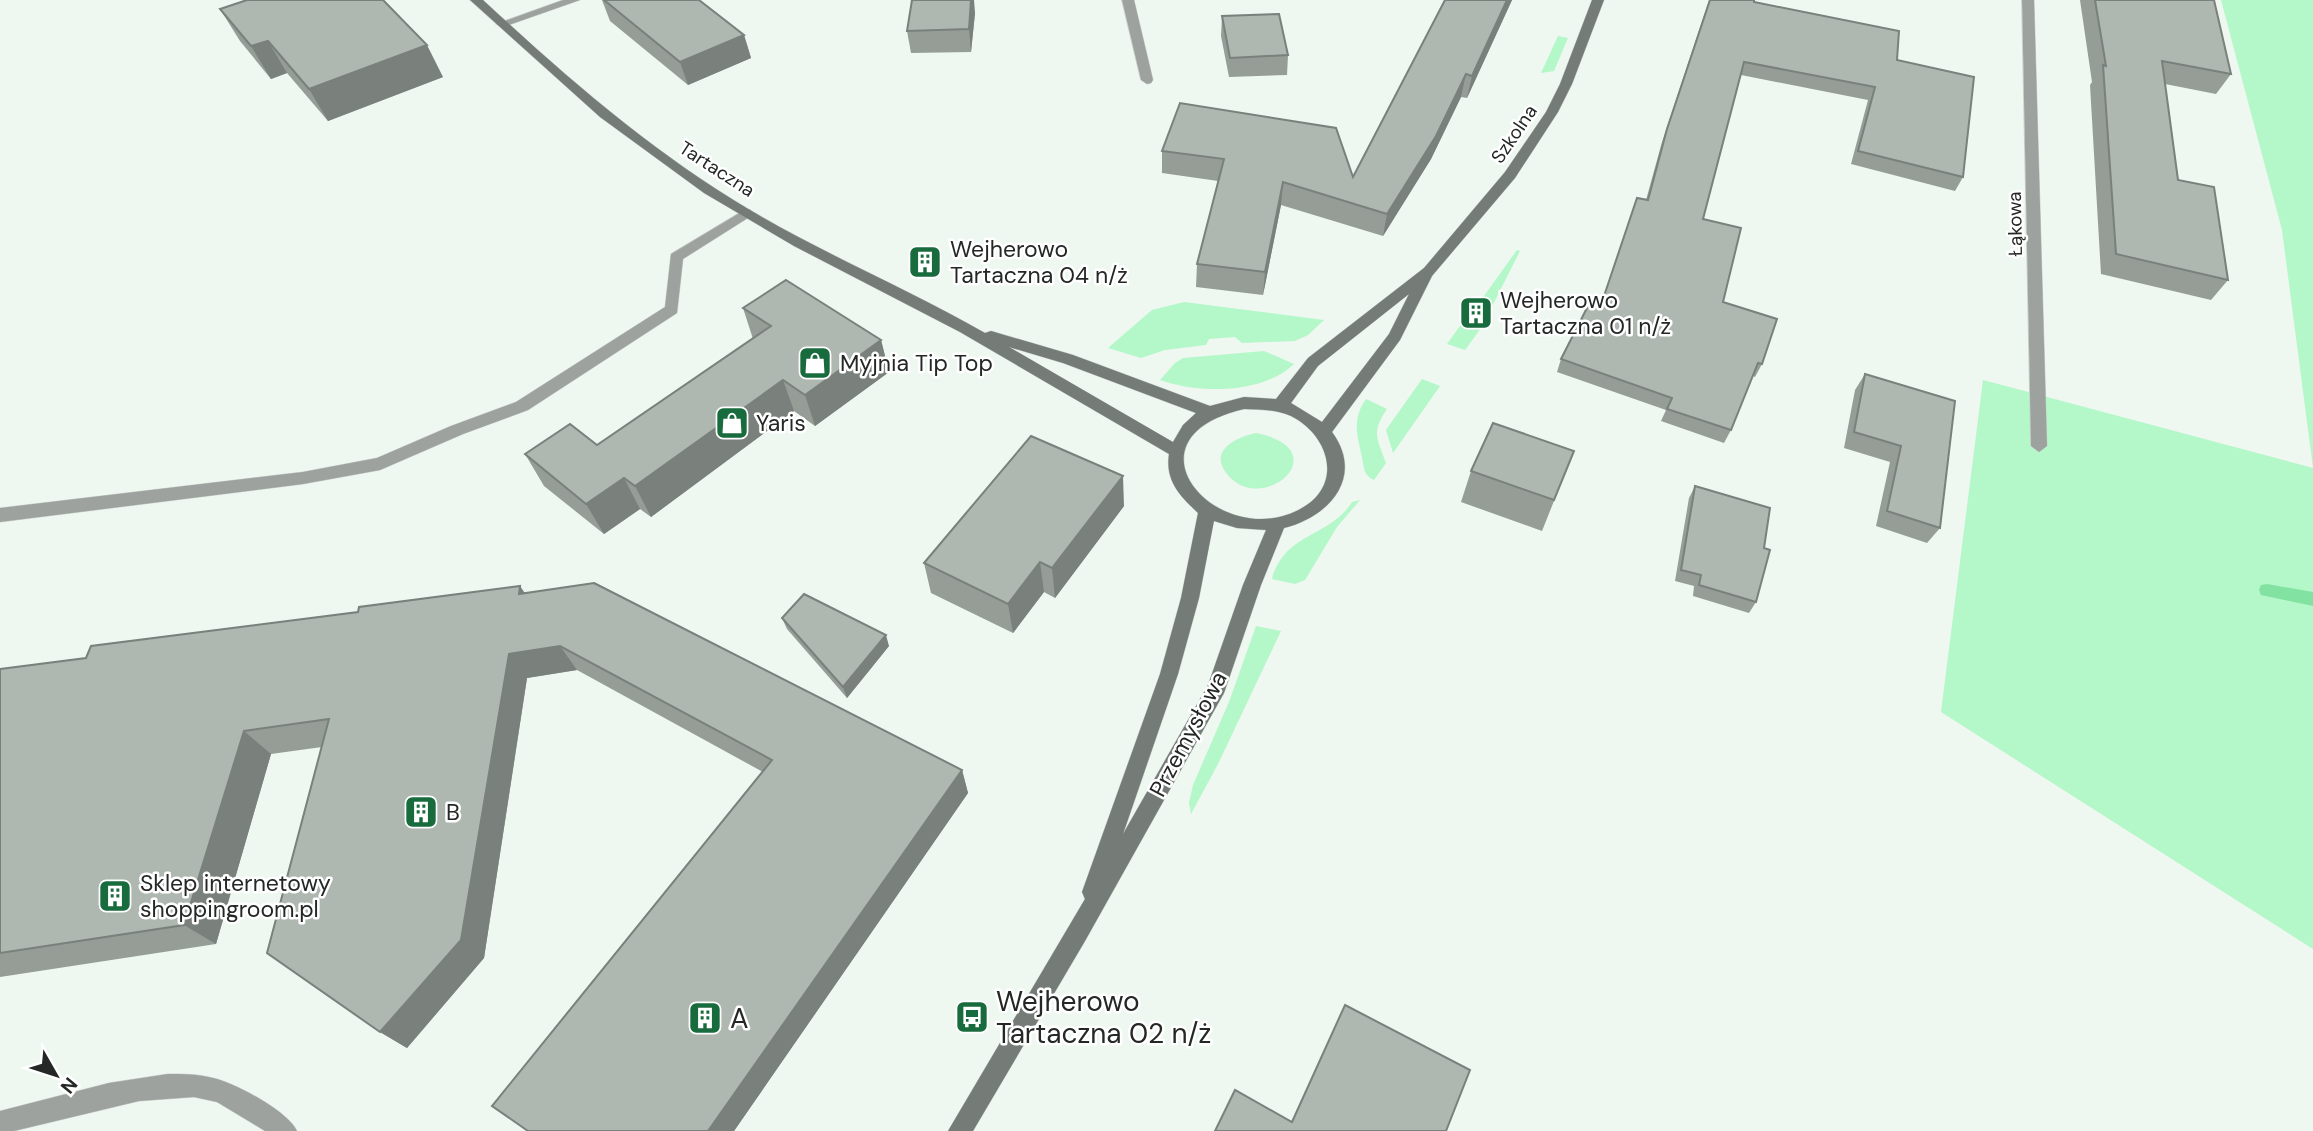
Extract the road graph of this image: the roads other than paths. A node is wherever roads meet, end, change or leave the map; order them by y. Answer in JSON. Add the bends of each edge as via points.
{"nodes":[{"id":1,"x":476,"y":0,"type":"edge"},
{"id":2,"x":574,"y":0,"type":"edge"},
{"id":3,"x":1128,"y":0,"type":"edge"},
{"id":4,"x":1598,"y":0,"type":"edge"},
{"id":5,"x":2028,"y":0,"type":"edge"},
{"id":6,"x":502,"y":24,"type":"junction"},
{"id":7,"x":1147,"y":80,"type":"dead end"},
{"id":8,"x":746,"y":213,"type":"junction"},
{"id":9,"x":1429,"y":271,"type":"junction"},
{"id":10,"x":965,"y":328,"type":"junction"},
{"id":11,"x":1280,"y":406,"type":"junction"},
{"id":12,"x":1209,"y":412,"type":"junction"},
{"id":13,"x":1324,"y":431,"type":"junction"},
{"id":14,"x":2039,"y":446,"type":"dead end"},
{"id":15,"x":1176,"y":451,"type":"junction"},
{"id":16,"x":1207,"y":510,"type":"junction"},
{"id":17,"x":0,"y":515,"type":"edge"},
{"id":18,"x":1278,"y":523,"type":"junction"},
{"id":19,"x":1077,"y":934,"type":"junction"},
{"id":20,"x":0,"y":1123,"type":"edge"},
{"id":21,"x":285,"y":1131,"type":"edge"},
{"id":22,"x":960,"y":1131,"type":"edge"}],
"edges":[{"from":1,"to":6,"type":"street","name":"Tartaczna"},
{"from":2,"to":6,"type":"street"},
{"from":3,"to":7,"type":"street"},
{"from":4,"to":9,"type":"street","name":"Szkolna","via":[[1566,85],[1534,143]]},
{"from":5,"to":14,"type":"street","name":"Łąkowa"},
{"from":6,"to":8,"type":"street","name":"Tartaczna","via":[[631,136]]},
{"from":8,"to":10,"type":"street","name":"Tartaczna"},
{"from":8,"to":17,"type":"street","via":[[676,257],[672,309],[522,406],[380,464],[303,478]]},
{"from":9,"to":11,"type":"street","name":"Szkolna","via":[[1313,362]]},
{"from":9,"to":13,"type":"street","name":"Szkolna","via":[[1395,335]]},
{"from":10,"to":12,"type":"street","name":"Tartaczna","via":[[1068,359]]},
{"from":10,"to":15,"type":"street","name":"Tartaczna"},
{"from":11,"to":12,"type":"street","via":[[1244,403]]},
{"from":11,"to":13,"type":"street","via":[[1305,416]]},
{"from":12,"to":15,"type":"street","via":[[1187,429]]},
{"from":13,"to":18,"type":"street","via":[[1337,454],[1336,479],[1325,499],[1304,515]]},
{"from":15,"to":16,"type":"street","via":[[1176,473],[1187,493]]},
{"from":16,"to":18,"type":"street","via":[[1240,523]]},
{"from":16,"to":19,"type":"street","name":"Przemysłowa","via":[[1169,674]]},
{"from":18,"to":19,"type":"street","name":"Przemysłowa","via":[[1217,687]]},
{"from":19,"to":22,"type":"street","name":"Przemysłowa"},
{"from":20,"to":21,"type":"street","via":[[103,1096],[164,1086],[213,1089],[254,1108]]}]}
